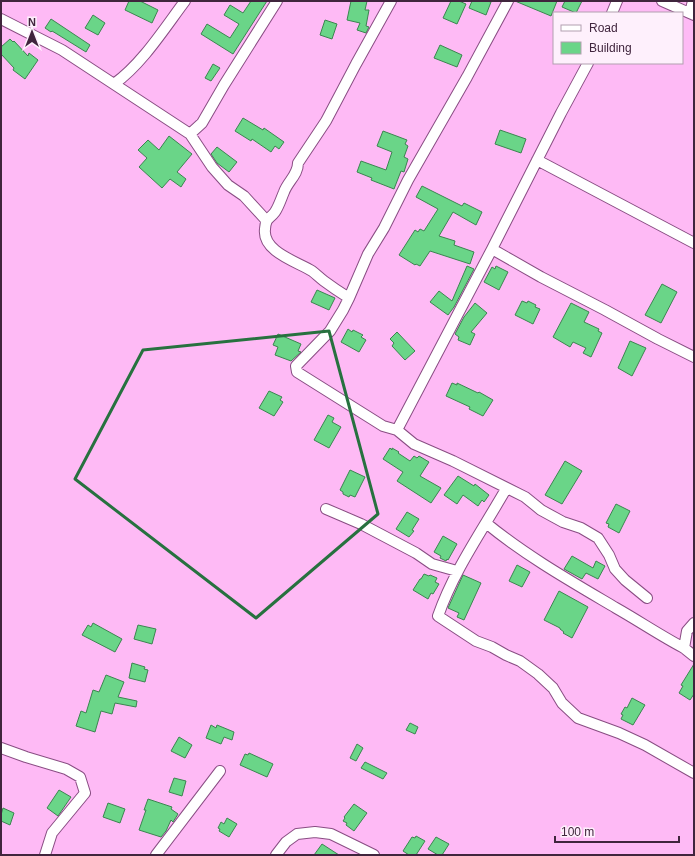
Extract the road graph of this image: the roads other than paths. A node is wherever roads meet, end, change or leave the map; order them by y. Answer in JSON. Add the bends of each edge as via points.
{"nodes":[{"id":1,"x":185,"y":1,"type":"edge"},
{"id":2,"x":277,"y":1,"type":"edge"},
{"id":3,"x":391,"y":1,"type":"edge"},
{"id":4,"x":508,"y":1,"type":"edge"},
{"id":5,"x":617,"y":1,"type":"edge"},
{"id":6,"x":662,"y":1,"type":"edge"},
{"id":7,"x":693,"y":1,"type":"edge"},
{"id":8,"x":612,"y":12,"type":"edge"},
{"id":9,"x":692,"y":14,"type":"edge"},
{"id":10,"x":1,"y":19,"type":"edge"},
{"id":11,"x":587,"y":64,"type":"edge"},
{"id":12,"x":114,"y":84,"type":"junction"},
{"id":13,"x":190,"y":134,"type":"junction"},
{"id":14,"x":537,"y":160,"type":"junction"},
{"id":15,"x":266,"y":220,"type":"junction"},
{"id":16,"x":694,"y":243,"type":"edge"},
{"id":17,"x":492,"y":250,"type":"junction"},
{"id":18,"x":349,"y":298,"type":"junction"},
{"id":19,"x":694,"y":357,"type":"edge"},
{"id":20,"x":397,"y":430,"type":"junction"},
{"id":21,"x":506,"y":489,"type":"junction"},
{"id":22,"x":326,"y":509,"type":"dead end"},
{"id":23,"x":486,"y":523,"type":"junction"},
{"id":24,"x":457,"y":571,"type":"junction"},
{"id":25,"x":647,"y":598,"type":"dead end"},
{"id":26,"x":694,"y":623,"type":"edge"},
{"id":27,"x":684,"y":648,"type":"junction"},
{"id":28,"x":694,"y":656,"type":"edge"},
{"id":29,"x":1,"y":748,"type":"edge"},
{"id":30,"x":220,"y":772,"type":"dead end"},
{"id":31,"x":694,"y":773,"type":"edge"},
{"id":32,"x":45,"y":855,"type":"edge"},
{"id":33,"x":156,"y":855,"type":"edge"},
{"id":34,"x":276,"y":855,"type":"edge"},
{"id":35,"x":374,"y":855,"type":"edge"}],
"edges":[{"from":1,"to":12,"type":"street","via":[[148,50],[125,76]]},
{"from":2,"to":13,"type":"street","via":[[202,123]]},
{"from":3,"to":15,"type":"street","via":[[326,121],[298,163],[298,170],[284,190],[275,212]]},
{"from":4,"to":18,"type":"street","via":[[368,254]]},
{"from":5,"to":8,"type":"street"},
{"from":6,"to":9,"type":"street"},
{"from":7,"to":9,"type":"street"},
{"from":10,"to":12,"type":"street","via":[[62,50]]},
{"from":11,"to":14,"type":"street"},
{"from":12,"to":13,"type":"street"},
{"from":13,"to":15,"type":"street","via":[[212,167]]},
{"from":14,"to":16,"type":"street"},
{"from":14,"to":17,"type":"street"},
{"from":15,"to":18,"type":"street","via":[[265,238],[272,248],[291,262],[297,262],[314,272]]},
{"from":17,"to":19,"type":"street"},
{"from":17,"to":20,"type":"street"},
{"from":18,"to":20,"type":"street","via":[[330,331],[296,366],[297,372],[383,426]]},
{"from":20,"to":21,"type":"street","via":[[414,444]]},
{"from":21,"to":23,"type":"street"},
{"from":21,"to":25,"type":"street","via":[[524,497],[563,522],[581,528],[598,538],[615,569]]},
{"from":22,"to":24,"type":"street","via":[[416,552],[432,564]]},
{"from":23,"to":24,"type":"street"},
{"from":23,"to":27,"type":"street","via":[[511,543],[586,591]]},
{"from":24,"to":31,"type":"street","via":[[438,616],[476,641],[520,661],[538,674],[578,718],[645,745]]},
{"from":26,"to":27,"type":"street","via":[[687,631]]},
{"from":27,"to":28,"type":"street"},
{"from":29,"to":32,"type":"street","via":[[66,769],[80,777],[85,793],[52,832]]},
{"from":30,"to":33,"type":"street"},
{"from":34,"to":35,"type":"street","via":[[286,842],[297,834],[315,832],[331,834]]}]}
